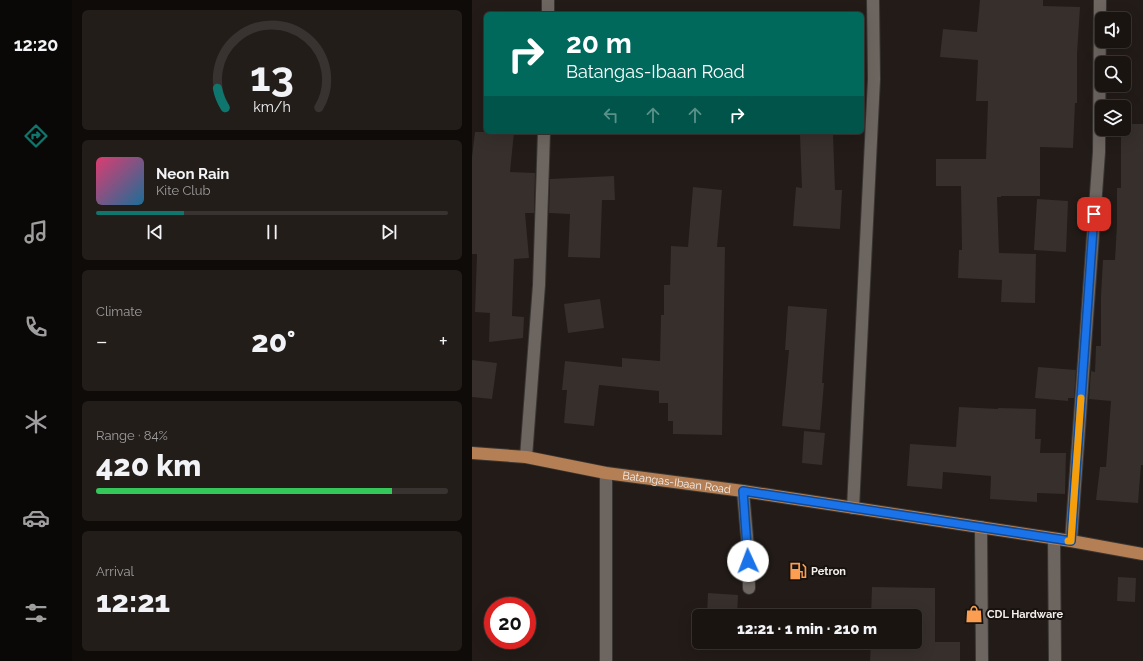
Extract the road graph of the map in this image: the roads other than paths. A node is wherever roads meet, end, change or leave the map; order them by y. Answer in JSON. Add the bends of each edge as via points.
{"nodes":[{"id":1,"x":548,"y":0,"type":"edge"},
{"id":2,"x":873,"y":0,"type":"edge"},
{"id":3,"x":1100,"y":0,"type":"edge"},
{"id":4,"x":548,"y":12,"type":"edge"},
{"id":5,"x":544,"y":134,"type":"edge"},
{"id":6,"x":472,"y":453,"type":"edge"},
{"id":7,"x":526,"y":457,"type":"junction"},
{"id":8,"x":606,"y":473,"type":"junction"},
{"id":9,"x":743,"y":491,"type":"junction"},
{"id":10,"x":853,"y":508,"type":"junction"},
{"id":11,"x":981,"y":527,"type":"junction"},
{"id":12,"x":1054,"y":539,"type":"junction"},
{"id":13,"x":1071,"y":541,"type":"junction"},
{"id":14,"x":1143,"y":554,"type":"edge"},
{"id":15,"x":749,"y":588,"type":"dead end"},
{"id":16,"x":606,"y":661,"type":"edge"},
{"id":17,"x":982,"y":661,"type":"edge"},
{"id":18,"x":1055,"y":661,"type":"edge"}],
"edges":[{"from":1,"to":4,"type":"street"},
{"from":2,"to":10,"type":"street","via":[[874,79]]},
{"from":3,"to":13,"type":"street","via":[[1099,152]]},
{"from":5,"to":7,"type":"street","via":[[538,284]]},
{"from":6,"to":7,"type":"main road","name":"Batangas-Ibaan Road"},
{"from":7,"to":8,"type":"main road","name":"Batangas-Ibaan Road"},
{"from":8,"to":9,"type":"main road","name":"Batangas-Ibaan Road"},
{"from":8,"to":16,"type":"street"},
{"from":9,"to":10,"type":"main road","name":"Batangas-Ibaan Road"},
{"from":9,"to":15,"type":"street"},
{"from":10,"to":11,"type":"main road","name":"Batangas-Ibaan Road"},
{"from":11,"to":12,"type":"main road","name":"Batangas-Ibaan Road"},
{"from":11,"to":17,"type":"street"},
{"from":12,"to":13,"type":"main road","name":"Batangas-Ibaan Road"},
{"from":12,"to":18,"type":"street"},
{"from":13,"to":14,"type":"main road","name":"Batangas-Ibaan Road"}]}
